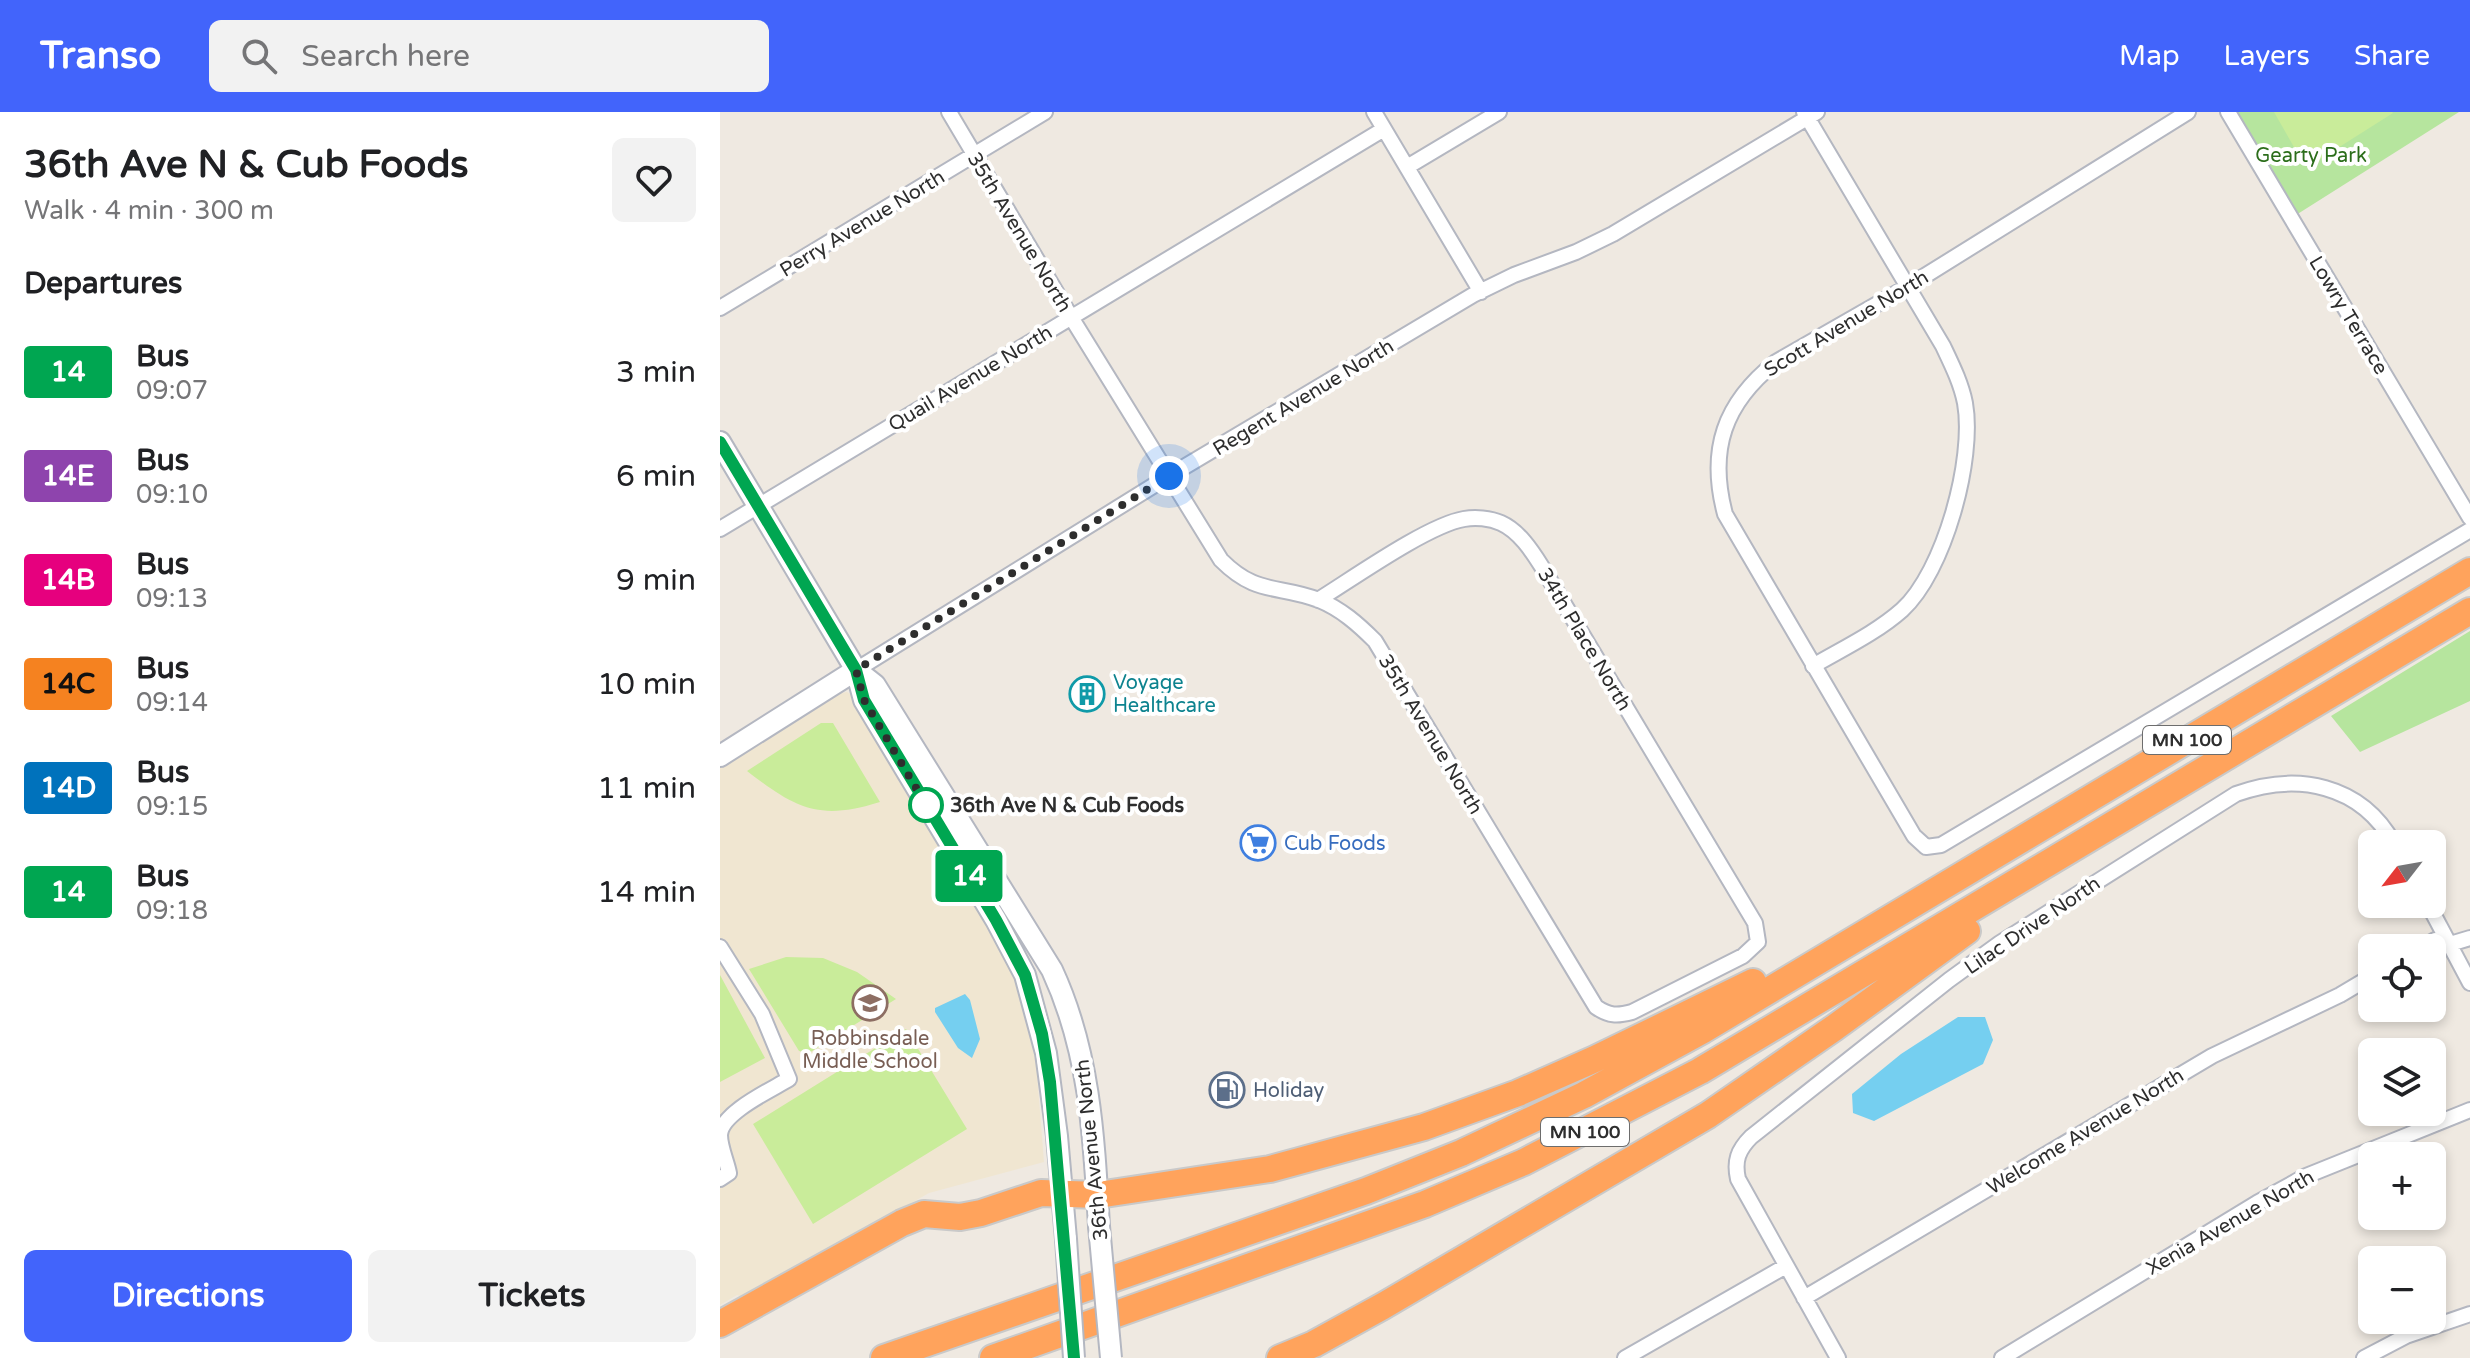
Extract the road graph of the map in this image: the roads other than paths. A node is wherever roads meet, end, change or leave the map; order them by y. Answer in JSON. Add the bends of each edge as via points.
{"nodes":[{"id":1,"x":949,"y":112,"type":"edge"},
{"id":2,"x":1045,"y":112,"type":"edge"},
{"id":3,"x":1374,"y":112,"type":"edge"},
{"id":4,"x":1499,"y":112,"type":"edge"},
{"id":5,"x":2188,"y":112,"type":"edge"},
{"id":6,"x":2228,"y":112,"type":"edge"},
{"id":7,"x":1809,"y":114,"type":"edge"},
{"id":8,"x":1384,"y":129,"type":"junction"},
{"id":9,"x":974,"y":155,"type":"junction"},
{"id":10,"x":1407,"y":167,"type":"junction"},
{"id":11,"x":1907,"y":287,"type":"junction"},
{"id":12,"x":1481,"y":292,"type":"junction"},
{"id":13,"x":720,"y":308,"type":"edge"},
{"id":14,"x":1071,"y":317,"type":"junction"},
{"id":15,"x":720,"y":442,"type":"edge"},
{"id":16,"x":1169,"y":476,"type":"junction"},
{"id":17,"x":758,"y":505,"type":"junction"},
{"id":18,"x":2470,"y":518,"type":"edge"},
{"id":19,"x":720,"y":529,"type":"edge"},
{"id":20,"x":2470,"y":530,"type":"edge"},
{"id":21,"x":2470,"y":571,"type":"edge"},
{"id":22,"x":1318,"y":600,"type":"junction"},
{"id":23,"x":2470,"y":611,"type":"edge"},
{"id":24,"x":1813,"y":666,"type":"junction"},
{"id":25,"x":856,"y":670,"type":"junction"},
{"id":26,"x":720,"y":756,"type":"edge"},
{"id":27,"x":2133,"y":813,"type":"junction"},
{"id":28,"x":2384,"y":830,"type":"edge"},
{"id":29,"x":1904,"y":909,"type":"junction"},
{"id":30,"x":2436,"y":918,"type":"edge"},
{"id":31,"x":2470,"y":938,"type":"edge"},
{"id":32,"x":2446,"y":943,"type":"edge"},
{"id":33,"x":2450,"y":944,"type":"junction"},
{"id":34,"x":720,"y":947,"type":"edge"},
{"id":35,"x":2470,"y":983,"type":"edge"},
{"id":36,"x":2358,"y":984,"type":"edge"},
{"id":37,"x":1606,"y":1014,"type":"joint"},
{"id":38,"x":2470,"y":1110,"type":"edge"},
{"id":39,"x":725,"y":1176,"type":"edge"},
{"id":40,"x":1098,"y":1195,"type":"junction"},
{"id":41,"x":1061,"y":1196,"type":"junction"},
{"id":42,"x":960,"y":1217,"type":"junction"},
{"id":43,"x":1786,"y":1266,"type":"junction"},
{"id":44,"x":1804,"y":1298,"type":"junction"},
{"id":45,"x":2470,"y":1314,"type":"edge"},
{"id":46,"x":720,"y":1324,"type":"edge"},
{"id":47,"x":720,"y":1340,"type":"edge"},
{"id":48,"x":884,"y":1358,"type":"edge"},
{"id":49,"x":993,"y":1358,"type":"edge"},
{"id":50,"x":1074,"y":1358,"type":"edge"},
{"id":51,"x":1111,"y":1358,"type":"edge"},
{"id":52,"x":1280,"y":1358,"type":"edge"},
{"id":53,"x":1625,"y":1358,"type":"edge"},
{"id":54,"x":1838,"y":1358,"type":"edge"},
{"id":55,"x":2002,"y":1358,"type":"edge"},
{"id":56,"x":2364,"y":1358,"type":"edge"}],
"edges":[{"from":1,"to":9,"type":"street","name":"35th Avenue North"},
{"from":2,"to":9,"type":"street","name":"Perry Avenue North"},
{"from":3,"to":8,"type":"street"},
{"from":4,"to":10,"type":"street"},
{"from":5,"to":11,"type":"street","name":"Scott Avenue North"},
{"from":6,"to":18,"type":"street","name":"Lowry Terrace"},
{"from":7,"to":11,"type":"street"},
{"from":7,"to":12,"type":"street","name":"Regent Avenue North","via":[[1613,234]]},
{"from":8,"to":10,"type":"street"},
{"from":8,"to":14,"type":"street","name":"Quail Avenue North"},
{"from":9,"to":13,"type":"street","name":"Perry Avenue North"},
{"from":9,"to":14,"type":"street","name":"35th Avenue North"},
{"from":10,"to":12,"type":"street"},
{"from":11,"to":24,"type":"street","via":[[1943,346],[1965,404],[1965,466],[1958,496],[1940,549],[1914,598],[1889,621]]},
{"from":11,"to":24,"type":"street","name":"Scott Avenue North","via":[[1757,377],[1728,417],[1721,441],[1718,477],[1725,514]]},
{"from":12,"to":16,"type":"street","name":"Regent Avenue North"},
{"from":14,"to":16,"type":"street","name":"35th Avenue North"},
{"from":14,"to":17,"type":"street","name":"Quail Avenue North"},
{"from":15,"to":17,"type":"street","name":"36th Avenue North"},
{"from":16,"to":22,"type":"street","name":"35th Avenue North","via":[[1233,572],[1267,589]]},
{"from":16,"to":25,"type":"street","name":"Regent Avenue North"},
{"from":17,"to":19,"type":"street","name":"Quail Avenue North"},
{"from":17,"to":25,"type":"street","name":"36th Avenue North"},
{"from":20,"to":24,"type":"street","name":"Scott Avenue North","via":[[1941,845],[1926,847],[1914,836]]},
{"from":21,"to":29,"type":"highway","number":"MN 100"},
{"from":22,"to":37,"type":"street","name":"35th Avenue North","via":[[1335,607],[1375,641],[1588,998]]},
{"from":22,"to":37,"type":"street","name":"34th Place North","via":[[1425,535],[1462,519],[1501,523],[1532,550],[1755,923],[1758,942],[1743,956],[1632,1012]]},
{"from":23,"to":27,"type":"highway","number":"MN 100"},
{"from":25,"to":26,"type":"street","name":"Regent Avenue North"},
{"from":25,"to":40,"type":"street","name":"36th Avenue North","via":[[875,685],[1052,970],[1082,1051]]},
{"from":25,"to":41,"type":"street","name":"36th Avenue North","via":[[864,700],[1025,975],[1046,1053]]},
{"from":27,"to":49,"type":"highway","number":"MN 100","via":[[1700,1071],[1537,1156],[1414,1209]]},
{"from":27,"to":52,"type":"highway","via":[[2052,877],[1952,941],[1708,1115],[1383,1306]]},
{"from":28,"to":43,"type":"street","name":"Lilac Drive North","via":[[2371,813],[2345,795],[2320,786],[2262,784],[2236,794],[1949,980],[1751,1137],[1738,1154],[1743,1189]]},
{"from":29,"to":40,"type":"highway","via":[[1595,1059],[1456,1116],[1270,1169]]},
{"from":29,"to":48,"type":"highway","number":"MN 100","via":[[1703,1030],[1584,1095],[1461,1153],[1366,1191]]},
{"from":30,"to":33,"type":"street"},
{"from":31,"to":33,"type":"street"},
{"from":32,"to":33,"type":"street"},
{"from":33,"to":35,"type":"street"},
{"from":34,"to":39,"type":"street","via":[[762,1014],[789,1079],[735,1112],[724,1125],[720,1135]]},
{"from":36,"to":44,"type":"street","name":"Welcome Avenue North","via":[[2212,1056]]},
{"from":38,"to":55,"type":"street","name":"Xenia Avenue North","via":[[2306,1176]]},
{"from":40,"to":41,"type":"highway"},
{"from":40,"to":51,"type":"street","name":"36th Avenue North","bridge":true},
{"from":41,"to":42,"type":"highway","via":[[1041,1193]]},
{"from":41,"to":50,"type":"street","name":"36th Avenue North","bridge":true},
{"from":42,"to":46,"type":"highway","via":[[924,1214],[902,1223]]},
{"from":42,"to":47,"type":"highway","via":[[904,1241]]},
{"from":43,"to":44,"type":"street"},
{"from":43,"to":53,"type":"street"},
{"from":44,"to":54,"type":"street"},
{"from":45,"to":56,"type":"street","via":[[2406,1336]]}]}
